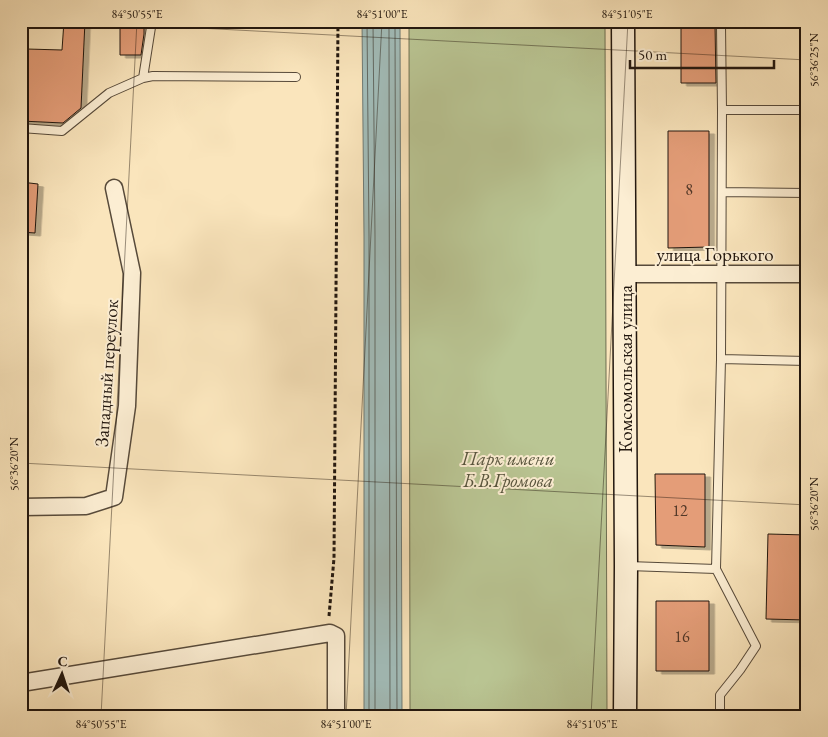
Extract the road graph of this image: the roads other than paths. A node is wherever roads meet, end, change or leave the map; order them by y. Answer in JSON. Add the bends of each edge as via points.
{"nodes":[{"id":1,"x":152,"y":21,"type":"edge"},
{"id":2,"x":623,"y":21,"type":"edge"},
{"id":3,"x":721,"y":26,"type":"dead end"},
{"id":4,"x":296,"y":77,"type":"dead end"},
{"id":5,"x":143,"y":78,"type":"junction"},
{"id":6,"x":722,"y":110,"type":"junction"},
{"id":7,"x":807,"y":110,"type":"edge"},
{"id":8,"x":21,"y":128,"type":"edge"},
{"id":9,"x":114,"y":188,"type":"dead end"},
{"id":10,"x":722,"y":192,"type":"junction"},
{"id":11,"x":807,"y":193,"type":"edge"},
{"id":12,"x":624,"y":274,"type":"junction"},
{"id":13,"x":722,"y":274,"type":"junction"},
{"id":14,"x":807,"y":274,"type":"edge"},
{"id":15,"x":721,"y":360,"type":"junction"},
{"id":16,"x":807,"y":361,"type":"edge"},
{"id":17,"x":21,"y":507,"type":"edge"},
{"id":18,"x":626,"y":566,"type":"junction"},
{"id":19,"x":716,"y":569,"type":"junction"},
{"id":20,"x":21,"y":683,"type":"edge"},
{"id":21,"x":336,"y":716,"type":"edge"},
{"id":22,"x":625,"y":716,"type":"edge"},
{"id":23,"x":720,"y":716,"type":"edge"}],
"edges":[{"from":1,"to":5,"type":"lane"},
{"from":2,"to":12,"type":"main road","name":"Комсомольская улица"},
{"from":3,"to":6,"type":"lane"},
{"from":4,"to":5,"type":"lane"},
{"from":5,"to":8,"type":"lane","via":[[109,94],[62,131]]},
{"from":6,"to":7,"type":"lane"},
{"from":6,"to":10,"type":"lane"},
{"from":9,"to":17,"type":"street","name":"Западный переулок","via":[[132,273],[127,406],[114,497],[86,506]]},
{"from":10,"to":11,"type":"lane"},
{"from":10,"to":13,"type":"lane"},
{"from":12,"to":13,"type":"street","name":"улица Горького"},
{"from":12,"to":18,"type":"main road","name":"Комсомольская улица"},
{"from":13,"to":14,"type":"street","name":"улица Горького"},
{"from":13,"to":15,"type":"lane"},
{"from":15,"to":16,"type":"lane"},
{"from":15,"to":19,"type":"lane"},
{"from":18,"to":19,"type":"lane"},
{"from":18,"to":22,"type":"main road","name":"Комсомольская улица"},
{"from":19,"to":23,"type":"lane","via":[[756,646],[720,695]]},
{"from":20,"to":21,"type":"street","via":[[330,633],[336,636]]}]}
